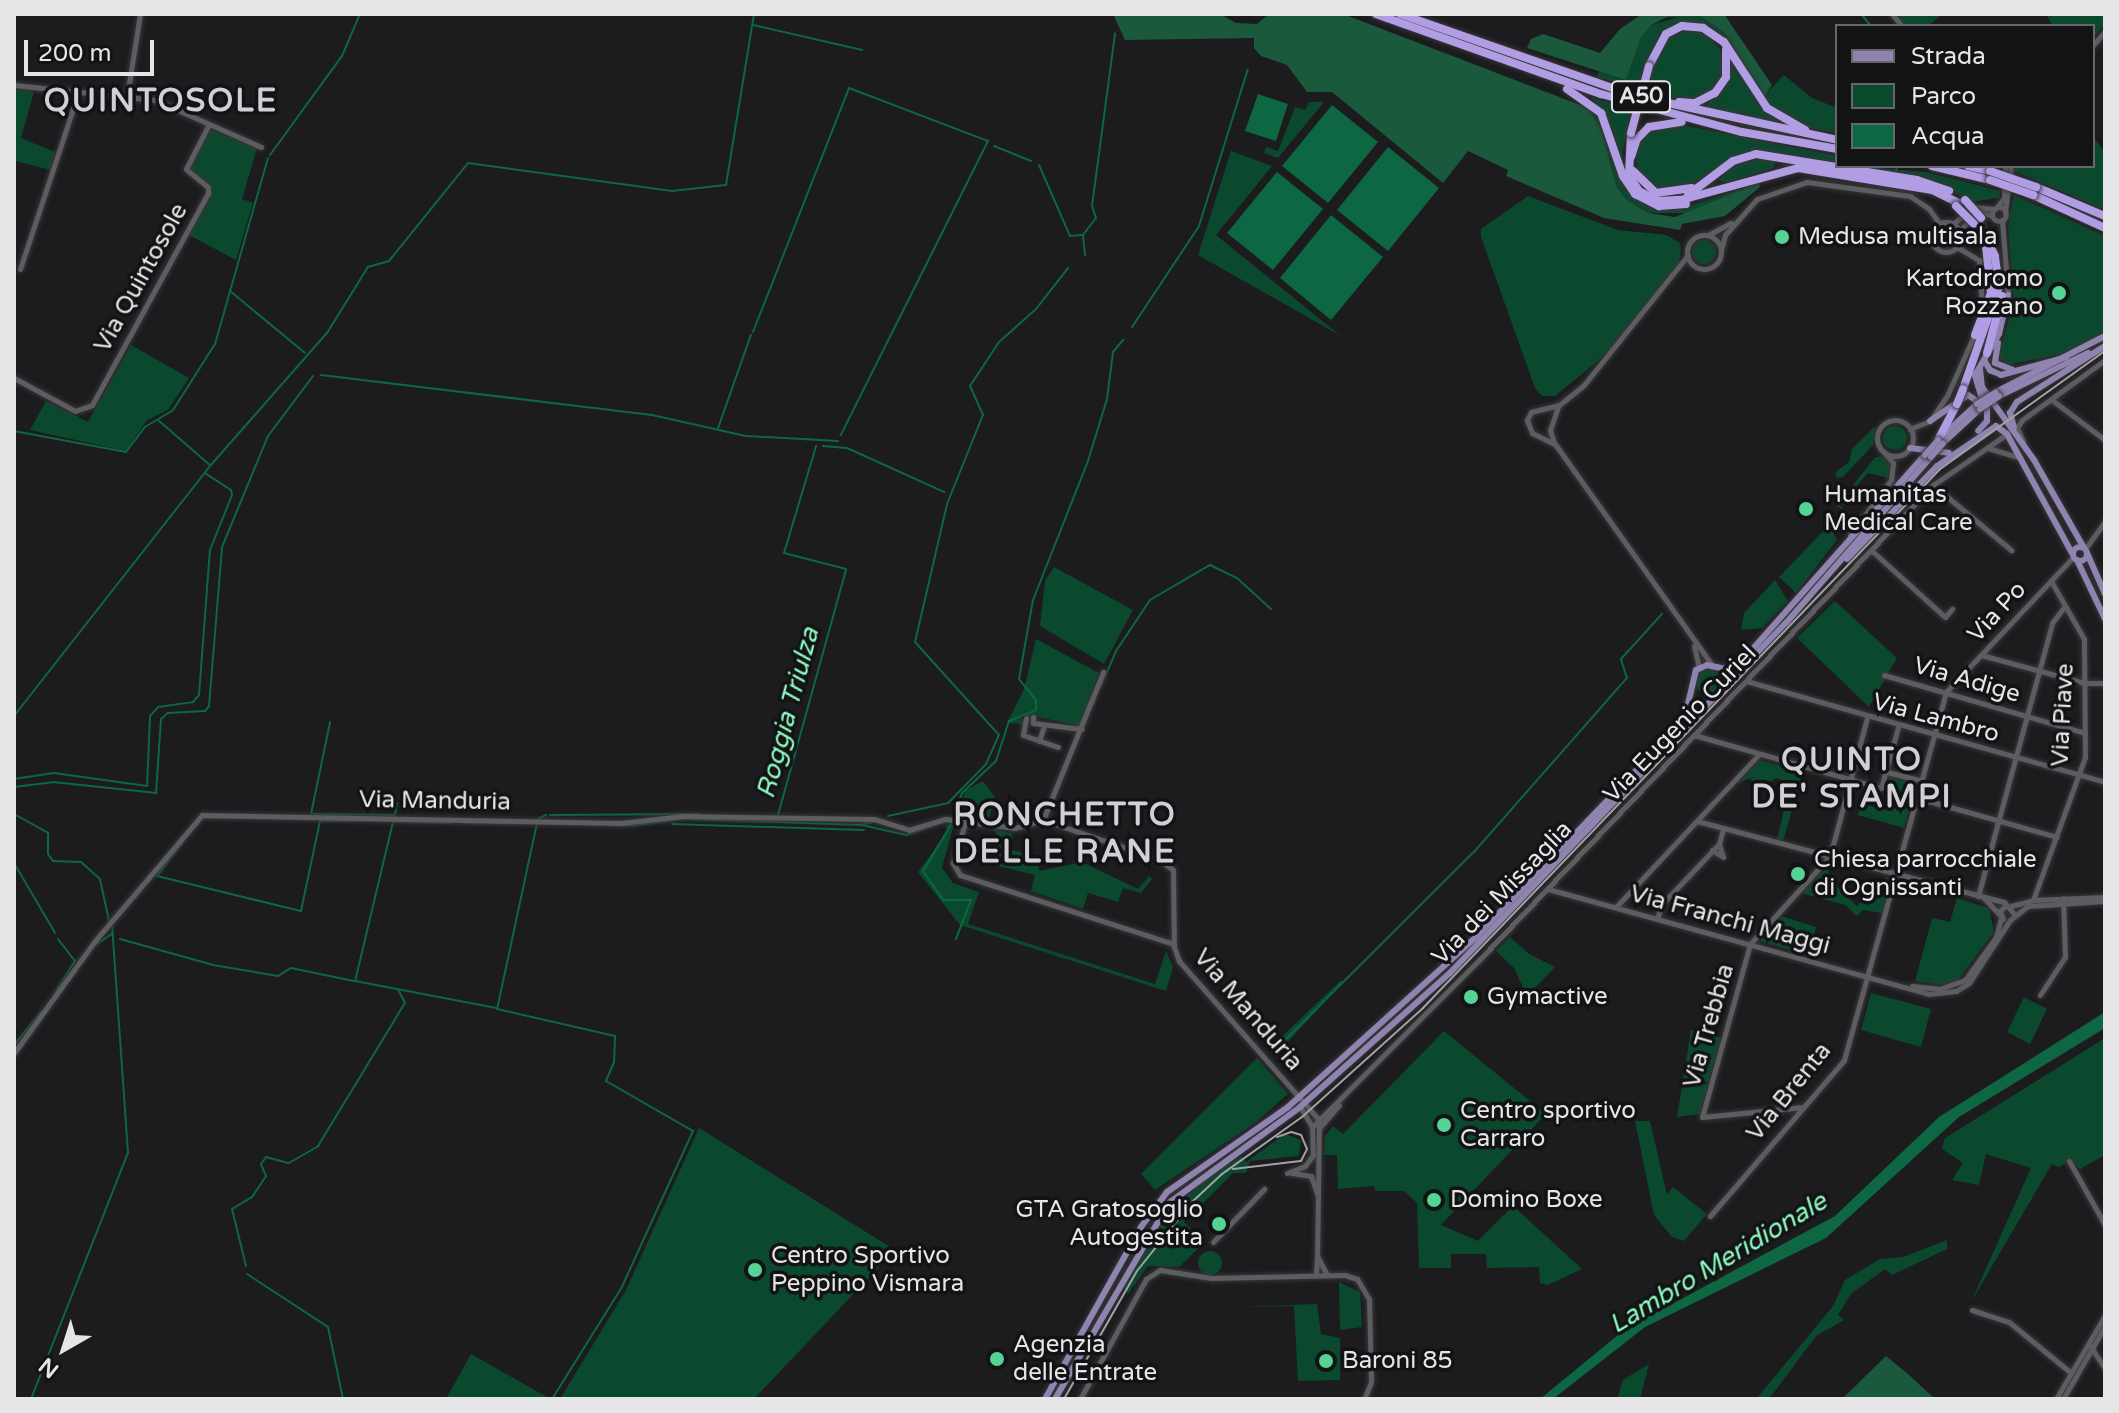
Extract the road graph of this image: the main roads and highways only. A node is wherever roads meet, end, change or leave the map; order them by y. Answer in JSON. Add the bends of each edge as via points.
{"nodes":[{"id":1,"x":1400,"y":14,"type":"edge"},
{"id":2,"x":1377,"y":15,"type":"edge"},
{"id":3,"x":1716,"y":36,"type":"junction"},
{"id":4,"x":1541,"y":76,"type":"junction"},
{"id":5,"x":1636,"y":96,"type":"junction"},
{"id":6,"x":1742,"y":132,"type":"junction"},
{"id":7,"x":1835,"y":138,"type":"edge"},
{"id":8,"x":1835,"y":139,"type":"edge"},
{"id":9,"x":1835,"y":149,"type":"edge"},
{"id":10,"x":1776,"y":156,"type":"junction"},
{"id":11,"x":1733,"y":161,"type":"junction"},
{"id":12,"x":1835,"y":166,"type":"edge"},
{"id":13,"x":1846,"y":168,"type":"edge"},
{"id":14,"x":1944,"y":168,"type":"edge"},
{"id":15,"x":1972,"y":168,"type":"edge"},
{"id":16,"x":1777,"y":171,"type":"junction"},
{"id":17,"x":1990,"y":176,"type":"junction"},
{"id":18,"x":1710,"y":177,"type":"junction"},
{"id":19,"x":1757,"y":177,"type":"junction"},
{"id":20,"x":1723,"y":187,"type":"junction"},
{"id":21,"x":2034,"y":191,"type":"junction"},
{"id":22,"x":1672,"y":201,"type":"junction"},
{"id":23,"x":1960,"y":203,"type":"junction"},
{"id":24,"x":2105,"y":216,"type":"edge"},
{"id":25,"x":1978,"y":221,"type":"junction"},
{"id":26,"x":2105,"y":228,"type":"edge"},
{"id":27,"x":1975,"y":335,"type":"road end"},
{"id":28,"x":2105,"y":336,"type":"edge"},
{"id":29,"x":2105,"y":345,"type":"edge"},
{"id":30,"x":1986,"y":356,"type":"junction"},
{"id":31,"x":2070,"y":357,"type":"junction"},
{"id":32,"x":1980,"y":369,"type":"junction"},
{"id":33,"x":2013,"y":370,"type":"junction"},
{"id":34,"x":1997,"y":394,"type":"junction"},
{"id":35,"x":1982,"y":406,"type":"junction"},
{"id":36,"x":1930,"y":421,"type":"road end"},
{"id":37,"x":2005,"y":427,"type":"junction"},
{"id":38,"x":1941,"y":442,"type":"junction"},
{"id":39,"x":1967,"y":442,"type":"junction"},
{"id":40,"x":1910,"y":448,"type":"road end"},
{"id":41,"x":1956,"y":450,"type":"junction"},
{"id":42,"x":2016,"y":450,"type":"junction"},
{"id":43,"x":2027,"y":451,"type":"junction"},
{"id":44,"x":1928,"y":456,"type":"junction"},
{"id":45,"x":2034,"y":460,"type":"junction"},
{"id":46,"x":2085,"y":550,"type":"junction"},
{"id":47,"x":2074,"y":557,"type":"junction"},
{"id":48,"x":1813,"y":593,"type":"junction"},
{"id":49,"x":2105,"y":594,"type":"edge"},
{"id":50,"x":2105,"y":619,"type":"edge"},
{"id":51,"x":1714,"y":666,"type":"junction"},
{"id":52,"x":1724,"y":683,"type":"junction"},
{"id":53,"x":1693,"y":688,"type":"junction"},
{"id":54,"x":1711,"y":697,"type":"junction"},
{"id":55,"x":1045,"y":1399,"type":"edge"},
{"id":56,"x":1055,"y":1399,"type":"edge"}],
"edges":[{"from":1,"to":5,"type":"highway","number":"A50"},
{"from":2,"to":4,"type":"highway","number":"A50"},
{"from":3,"to":5,"type":"highway","via":[[1728,68],[1715,93],[1689,103]]},
{"from":3,"to":7,"type":"highway","via":[[1767,108],[1803,129]]},
{"from":3,"to":22,"type":"highway","bridge":true,"via":[[1697,26],[1675,28],[1658,42],[1631,133],[1626,160],[1634,184],[1647,196]]},
{"from":4,"to":6,"type":"highway","number":"A50"},
{"from":4,"to":19,"type":"highway","via":[[1586,98],[1601,113],[1628,186],[1651,204],[1687,204]]},
{"from":5,"to":8,"type":"highway","number":"A50"},
{"from":6,"to":9,"type":"highway","number":"A50"},
{"from":6,"to":18,"type":"highway","via":[[1667,121],[1643,132],[1633,145],[1632,169],[1651,191],[1676,193]]},
{"from":10,"to":11,"type":"highway"},
{"from":10,"to":12,"type":"highway"},
{"from":10,"to":16,"type":"highway"},
{"from":11,"to":18,"type":"highway"},
{"from":11,"to":20,"type":"highway","via":[[1718,178]]},
{"from":13,"to":23,"type":"highway","via":[[1917,180]]},
{"from":14,"to":17,"type":"highway"},
{"from":15,"to":17,"type":"highway"},
{"from":16,"to":19,"type":"highway"},
{"from":16,"to":23,"type":"highway","via":[[1816,169],[1918,187]]},
{"from":17,"to":21,"type":"highway","bridge":true},
{"from":18,"to":22,"type":"highway"},
{"from":19,"to":20,"type":"highway"},
{"from":20,"to":22,"type":"highway"},
{"from":21,"to":24,"type":"highway"},
{"from":21,"to":26,"type":"highway"},
{"from":23,"to":25,"type":"highway","bridge":true},
{"from":25,"to":27,"type":"highway","via":[[1992,281],[1989,307]]},
{"from":25,"to":30,"type":"highway","via":[[1996,244],[2004,276]]},
{"from":25,"to":38,"type":"highway","bridge":true,"via":[[1995,256],[1999,286]]},
{"from":28,"to":31,"type":"main road","name":"Via Eugenio Curiel"},
{"from":29,"to":34,"type":"main road","name":"Via Eugenio Curiel"},
{"from":29,"to":43,"type":"main road","via":[[2012,408],[2010,420]]},
{"from":30,"to":32,"type":"main road"},
{"from":30,"to":33,"type":"main road","via":[[1997,374]]},
{"from":30,"to":33,"type":"main road","via":[[1999,333],[2008,295],[2005,329],[1993,355],[2000,367]]},
{"from":31,"to":33,"type":"main road"},
{"from":31,"to":34,"type":"main road","name":"Via Eugenio Curiel"},
{"from":32,"to":35,"type":"main road","via":[[1975,384]]},
{"from":32,"to":37,"type":"main road","via":[[1982,387]]},
{"from":34,"to":35,"type":"main road","name":"Via Eugenio Curiel","bridge":true},
{"from":35,"to":36,"type":"main road","via":[[1968,395],[1959,397]]},
{"from":35,"to":37,"type":"main road"},
{"from":35,"to":38,"type":"main road","name":"Via Eugenio Curiel"},
{"from":35,"to":39,"type":"main road","via":[[1987,421]]},
{"from":37,"to":39,"type":"main road","via":[[1990,427]]},
{"from":37,"to":42,"type":"main road"},
{"from":37,"to":43,"type":"main road"},
{"from":38,"to":44,"type":"main road","name":"Via Eugenio Curiel","bridge":true},
{"from":39,"to":41,"type":"main road"},
{"from":40,"to":41,"type":"main road","via":[[1941,454]]},
{"from":41,"to":48,"type":"main road"},
{"from":42,"to":45,"type":"main road"},
{"from":42,"to":47,"type":"main road"},
{"from":43,"to":45,"type":"main road"},
{"from":44,"to":48,"type":"main road","name":"Via Eugenio Curiel"},
{"from":44,"to":51,"type":"main road","name":"Via Eugenio Curiel","via":[[1742,661],[1726,669]]},
{"from":45,"to":46,"type":"main road"},
{"from":46,"to":47,"type":"main road"},
{"from":46,"to":47,"type":"main road"},
{"from":46,"to":49,"type":"main road"},
{"from":47,"to":50,"type":"main road"},
{"from":48,"to":52,"type":"main road","name":"Via Eugenio Curiel"},
{"from":51,"to":52,"type":"main road"},
{"from":51,"to":53,"type":"main road","name":"Via dei Missaglia","via":[[1699,668],[1692,676]]},
{"from":52,"to":54,"type":"main road","name":"Via dei Missaglia"},
{"from":53,"to":54,"type":"main road"},
{"from":53,"to":55,"type":"main road","name":"Via dei Missaglia","via":[[1684,721],[1452,960],[1300,1097],[1191,1171],[1158,1202]]},
{"from":54,"to":56,"type":"main road","name":"Via dei Missaglia","via":[[1475,947],[1307,1102],[1169,1203]]}]}
